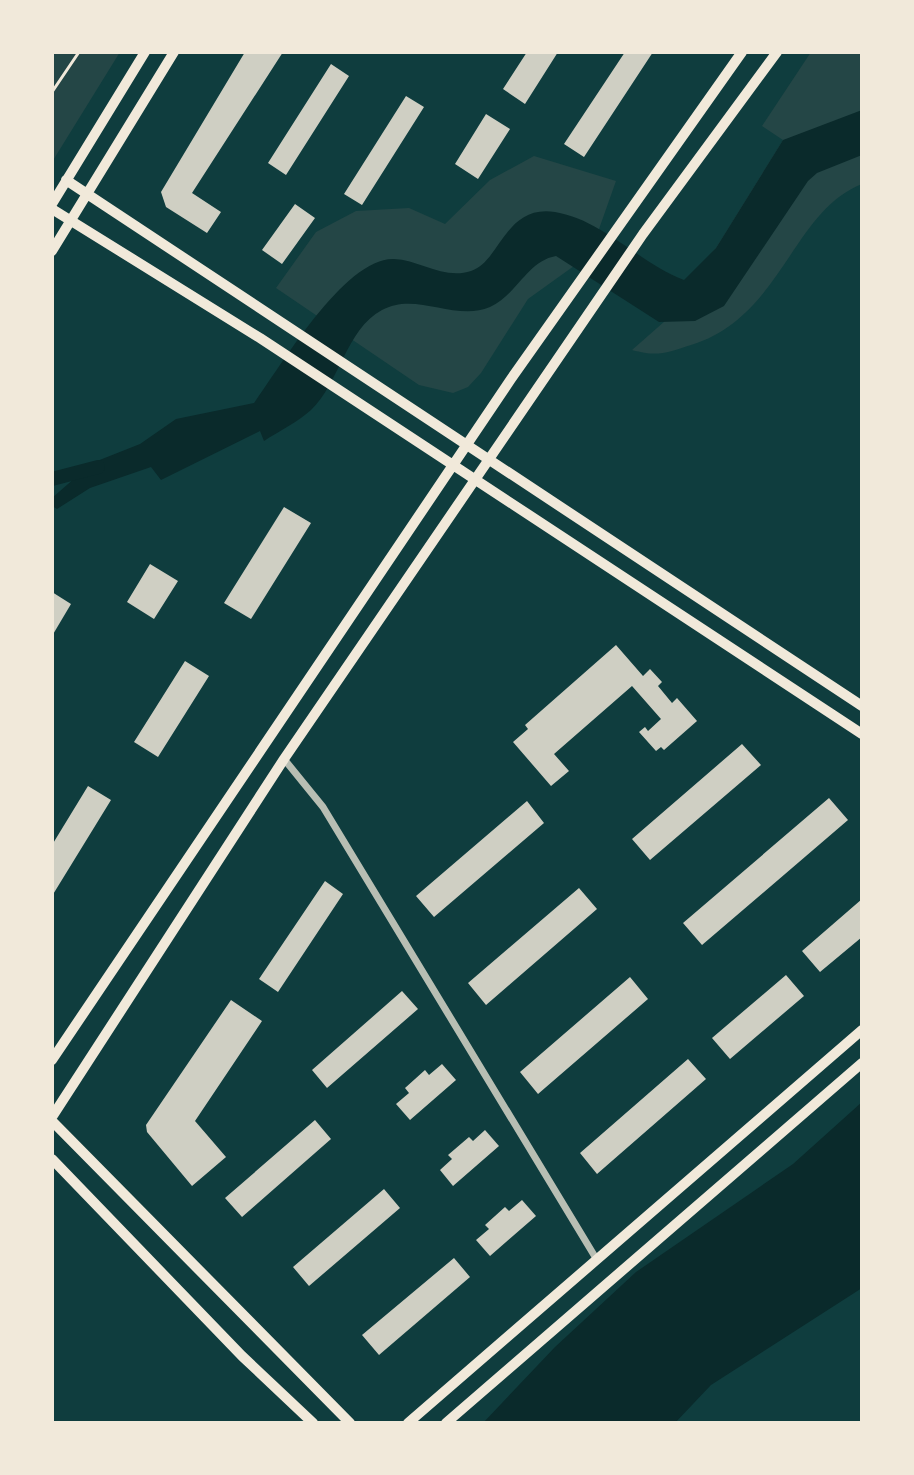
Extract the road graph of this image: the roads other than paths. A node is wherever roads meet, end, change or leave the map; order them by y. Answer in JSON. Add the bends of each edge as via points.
{"nodes":[{"id":1,"x":145,"y":52,"type":"edge"},
{"id":2,"x":174,"y":52,"type":"edge"},
{"id":3,"x":742,"y":52,"type":"edge"},
{"id":4,"x":777,"y":52,"type":"edge"},
{"id":5,"x":66,"y":180,"type":"junction"},
{"id":6,"x":87,"y":193,"type":"junction"},
{"id":7,"x":52,"y":207,"type":"edge"},
{"id":8,"x":70,"y":220,"type":"junction"},
{"id":9,"x":52,"y":251,"type":"edge"},
{"id":10,"x":467,"y":446,"type":"junction"},
{"id":11,"x":487,"y":460,"type":"junction"},
{"id":12,"x":454,"y":466,"type":"junction"},
{"id":13,"x":474,"y":480,"type":"junction"},
{"id":14,"x":862,"y":706,"type":"edge"},
{"id":15,"x":862,"y":734,"type":"edge"},
{"id":16,"x":284,"y":759,"type":"junction"},
{"id":17,"x":862,"y":1030,"type":"edge"},
{"id":18,"x":52,"y":1060,"type":"edge"},
{"id":19,"x":862,"y":1063,"type":"edge"},
{"id":20,"x":52,"y":1119,"type":"edge"},
{"id":21,"x":52,"y":1159,"type":"edge"},
{"id":22,"x":597,"y":1260,"type":"junction"},
{"id":23,"x":313,"y":1423,"type":"edge"},
{"id":24,"x":350,"y":1423,"type":"edge"},
{"id":25,"x":408,"y":1423,"type":"edge"},
{"id":26,"x":446,"y":1423,"type":"edge"}],
"edges":[{"from":1,"to":5,"type":"main road"},
{"from":2,"to":6,"type":"main road"},
{"from":3,"to":10,"type":"main road"},
{"from":4,"to":11,"type":"main road"},
{"from":5,"to":6,"type":"main road"},
{"from":5,"to":7,"type":"main road"},
{"from":6,"to":8,"type":"main road"},
{"from":6,"to":10,"type":"main road"},
{"from":7,"to":8,"type":"main road"},
{"from":8,"to":9,"type":"main road"},
{"from":8,"to":12,"type":"main road"},
{"from":10,"to":11,"type":"main road"},
{"from":10,"to":12,"type":"main road"},
{"from":11,"to":13,"type":"main road"},
{"from":11,"to":14,"type":"main road"},
{"from":12,"to":13,"type":"main road"},
{"from":12,"to":18,"type":"main road"},
{"from":13,"to":15,"type":"main road"},
{"from":13,"to":16,"type":"main road"},
{"from":16,"to":20,"type":"main road"},
{"from":16,"to":22,"type":"street","via":[[323,807]]},
{"from":17,"to":22,"type":"main road"},
{"from":19,"to":26,"type":"main road"},
{"from":20,"to":24,"type":"main road"},
{"from":21,"to":23,"type":"main road"},
{"from":22,"to":25,"type":"main road"}]}
